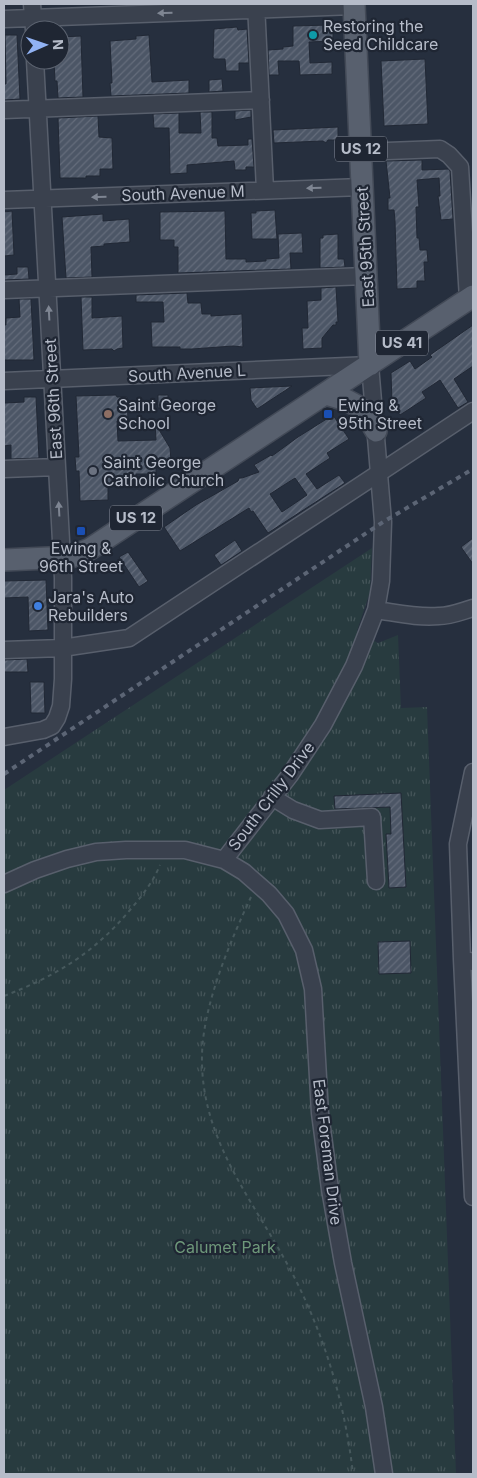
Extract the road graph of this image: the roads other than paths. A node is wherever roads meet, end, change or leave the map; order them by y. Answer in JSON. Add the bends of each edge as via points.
{"nodes":[{"id":1,"x":354,"y":5,"type":"edge"},
{"id":2,"x":256,"y":7,"type":"edge"},
{"id":3,"x":33,"y":17,"type":"edge"},
{"id":4,"x":4,"y":19,"type":"edge"},
{"id":5,"x":36,"y":70,"type":"edge"},
{"id":6,"x":261,"y":100,"type":"junction"},
{"id":7,"x":38,"y":108,"type":"junction"},
{"id":8,"x":4,"y":110,"type":"edge"},
{"id":9,"x":361,"y":152,"type":"junction"},
{"id":10,"x":362,"y":187,"type":"junction"},
{"id":11,"x":265,"y":190,"type":"junction"},
{"id":12,"x":42,"y":199,"type":"junction"},
{"id":13,"x":4,"y":200,"type":"edge"},
{"id":14,"x":366,"y":276,"type":"junction"},
{"id":15,"x":47,"y":288,"type":"junction"},
{"id":16,"x":4,"y":290,"type":"edge"},
{"id":17,"x":470,"y":298,"type":"edge"},
{"id":18,"x":370,"y":365,"type":"junction"},
{"id":19,"x":52,"y":379,"type":"junction"},
{"id":20,"x":4,"y":381,"type":"edge"},
{"id":21,"x":326,"y":394,"type":"junction"},
{"id":22,"x":473,"y":411,"type":"edge"},
{"id":23,"x":376,"y":431,"type":"junction"},
{"id":24,"x":57,"y":467,"type":"junction"},
{"id":25,"x":4,"y":469,"type":"edge"},
{"id":26,"x":379,"y":473,"type":"junction"},
{"id":27,"x":62,"y":558,"type":"junction"},
{"id":28,"x":4,"y":560,"type":"edge"},
{"id":29,"x":473,"y":608,"type":"edge"},
{"id":30,"x":376,"y":610,"type":"junction"},
{"id":31,"x":62,"y":648,"type":"junction"},
{"id":32,"x":4,"y":650,"type":"edge"},
{"id":33,"x":4,"y":737,"type":"edge"},
{"id":34,"x":473,"y":772,"type":"edge"},
{"id":35,"x":272,"y":798,"type":"junction"},
{"id":36,"x":224,"y":860,"type":"junction"},
{"id":37,"x":376,"y":881,"type":"dead end"},
{"id":38,"x":4,"y":884,"type":"edge"},
{"id":39,"x":468,"y":960,"type":"edge"},
{"id":40,"x":473,"y":1197,"type":"edge"},
{"id":41,"x":384,"y":1474,"type":"edge"}],
"edges":[{"from":1,"to":2,"type":"street"},
{"from":1,"to":9,"type":"main road","name":"East 95th Street","number":"US 12"},
{"from":2,"to":3,"type":"street","one_way":true},
{"from":2,"to":6,"type":"street"},
{"from":3,"to":4,"type":"street"},
{"from":5,"to":7,"type":"street","name":"East 96th Street"},
{"from":6,"to":7,"type":"street"},
{"from":6,"to":11,"type":"street"},
{"from":7,"to":8,"type":"street"},
{"from":7,"to":12,"type":"street","name":"East 96th Street"},
{"from":9,"to":10,"type":"main road","name":"East 95th Street","number":"US 12"},
{"from":9,"to":17,"type":"street","via":[[440,149],[460,167]]},
{"from":10,"to":11,"type":"street","name":"South Avenue M","one_way":true},
{"from":10,"to":14,"type":"main road","name":"East 95th Street","number":"US 12"},
{"from":11,"to":12,"type":"street","name":"South Avenue M","one_way":true},
{"from":12,"to":13,"type":"street","name":"South Avenue M"},
{"from":12,"to":15,"type":"street","name":"East 96th Street"},
{"from":14,"to":15,"type":"street"},
{"from":14,"to":18,"type":"main road","name":"East 95th Street","number":"US 12"},
{"from":15,"to":16,"type":"street"},
{"from":19,"to":15,"type":"street","name":"East 96th Street","one_way":true},
{"from":17,"to":18,"type":"main road","number":"US 41"},
{"from":18,"to":19,"type":"street","name":"South Avenue L"},
{"from":18,"to":21,"type":"main road","number":"US 12"},
{"from":18,"to":23,"type":"street","name":"East 95th Street"},
{"from":19,"to":20,"type":"street","name":"South Avenue L"},
{"from":19,"to":24,"type":"street","name":"East 96th Street"},
{"from":21,"to":23,"type":"main road","via":[[364,409]]},
{"from":21,"to":27,"type":"main road","number":"US 12","via":[[90,549]]},
{"from":22,"to":26,"type":"street"},
{"from":23,"to":26,"type":"street","name":"East 95th Street"},
{"from":24,"to":25,"type":"street"},
{"from":27,"to":24,"type":"street","name":"East 96th Street","one_way":true},
{"from":26,"to":30,"type":"street","name":"East 95th Street","via":[[383,555]]},
{"from":26,"to":31,"type":"street","via":[[129,638]]},
{"from":27,"to":28,"type":"main road","number":"US 12"},
{"from":27,"to":31,"type":"street","name":"East 96th Street"},
{"from":29,"to":30,"type":"street","via":[[437,617]]},
{"from":30,"to":35,"type":"street","name":"South Crilly Drive","via":[[354,666],[323,725]]},
{"from":31,"to":32,"type":"street"},
{"from":31,"to":33,"type":"street","name":"East 96th Street","via":[[61,706],[52,726]]},
{"from":34,"to":39,"type":"street","via":[[458,844]]},
{"from":35,"to":36,"type":"street","name":"South Crilly Drive"},
{"from":35,"to":37,"type":"street","via":[[320,820],[372,817]]},
{"from":36,"to":38,"type":"street","name":"South Crilly Drive","via":[[166,849],[96,852],[43,867]]},
{"from":36,"to":41,"type":"street","name":"East Foreman Drive","via":[[258,883],[286,914],[310,969],[314,990],[320,1113],[330,1189],[368,1374]]},
{"from":39,"to":40,"type":"street"}]}
